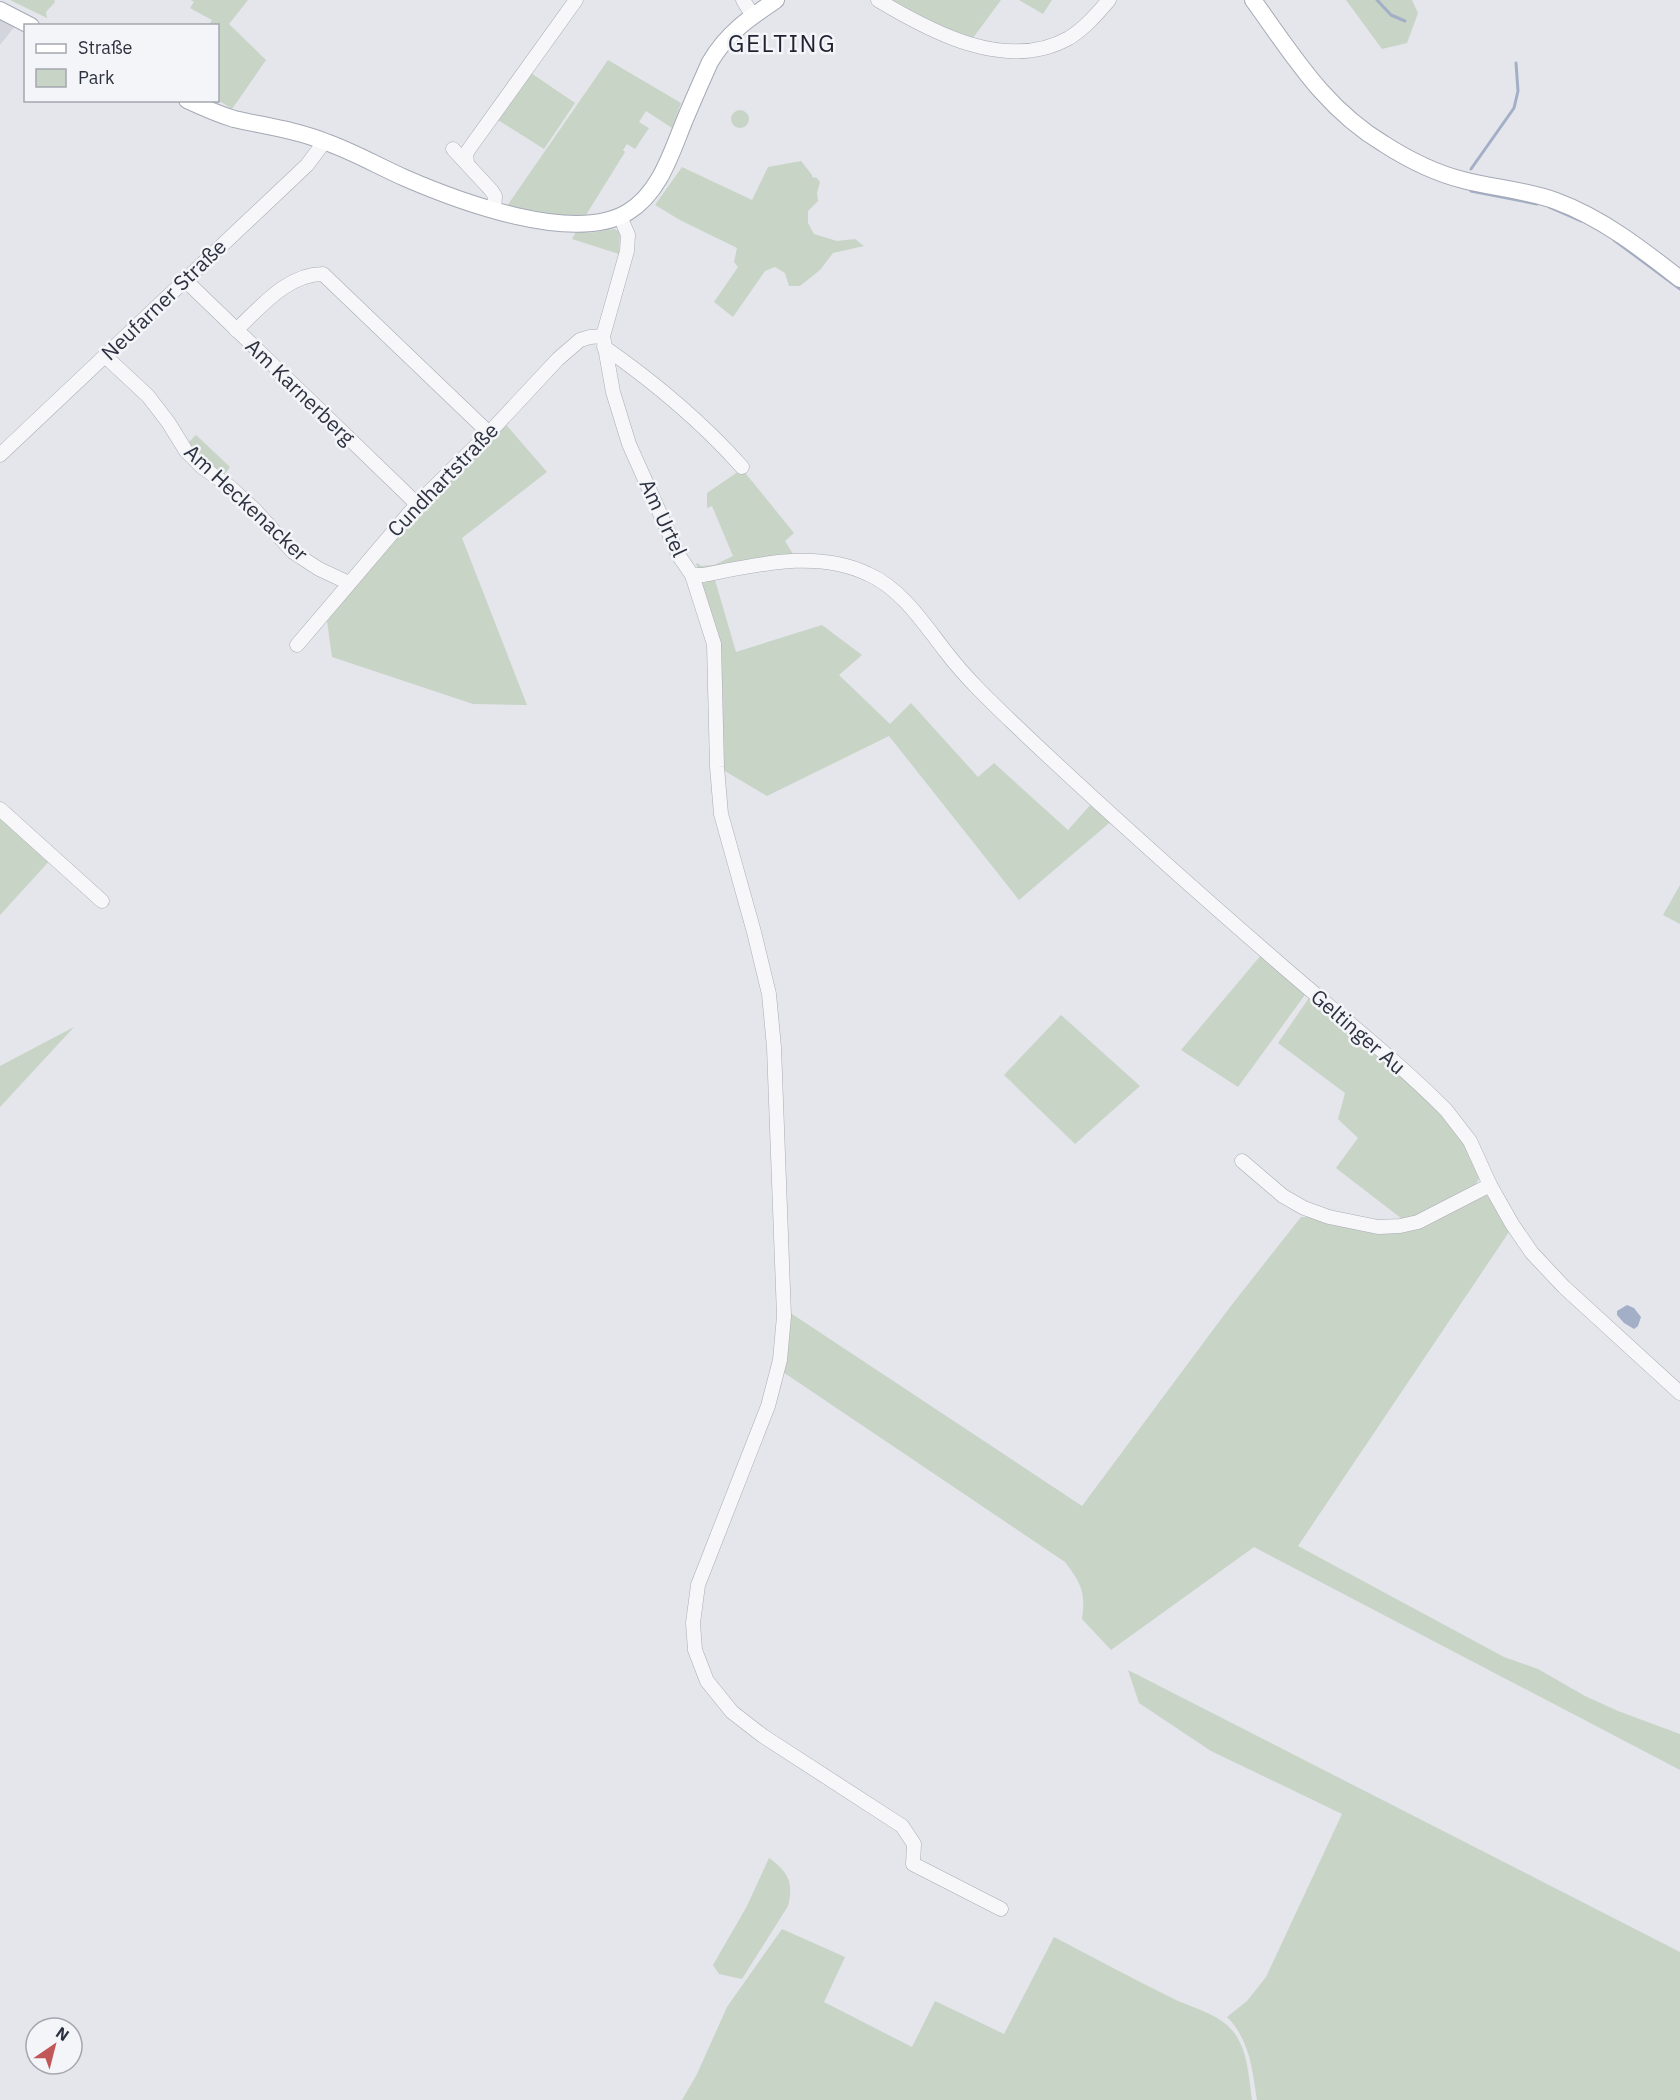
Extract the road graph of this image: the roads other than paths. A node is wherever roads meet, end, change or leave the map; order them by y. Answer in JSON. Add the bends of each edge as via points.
{"nodes":[{"id":1,"x":576,"y":0,"type":"edge"},
{"id":2,"x":743,"y":0,"type":"edge"},
{"id":3,"x":776,"y":0,"type":"edge"},
{"id":4,"x":878,"y":0,"type":"edge"},
{"id":5,"x":1109,"y":0,"type":"edge"},
{"id":6,"x":1253,"y":0,"type":"edge"},
{"id":7,"x":0,"y":10,"type":"edge"},
{"id":8,"x":753,"y":16,"type":"junction"},
{"id":9,"x":27,"y":24,"type":"edge"},
{"id":10,"x":192,"y":102,"type":"edge"},
{"id":11,"x":325,"y":141,"type":"junction"},
{"id":12,"x":453,"y":148,"type":"dead end"},
{"id":13,"x":467,"y":163,"type":"junction"},
{"id":14,"x":494,"y":210,"type":"junction"},
{"id":15,"x":620,"y":216,"type":"junction"},
{"id":16,"x":184,"y":279,"type":"junction"},
{"id":17,"x":1680,"y":279,"type":"edge"},
{"id":18,"x":236,"y":330,"type":"junction"},
{"id":19,"x":604,"y":342,"type":"junction"},
{"id":20,"x":105,"y":356,"type":"junction"},
{"id":21,"x":489,"y":433,"type":"junction"},
{"id":22,"x":0,"y":455,"type":"edge"},
{"id":23,"x":742,"y":467,"type":"dead end"},
{"id":24,"x":417,"y":504,"type":"junction"},
{"id":25,"x":692,"y":574,"type":"junction"},
{"id":26,"x":349,"y":583,"type":"junction"},
{"id":27,"x":297,"y":645,"type":"dead end"},
{"id":28,"x":994,"y":704,"type":"joint"},
{"id":29,"x":0,"y":809,"type":"edge"},
{"id":30,"x":102,"y":901,"type":"dead end"},
{"id":31,"x":1242,"y":1161,"type":"dead end"},
{"id":32,"x":1490,"y":1185,"type":"junction"},
{"id":33,"x":1680,"y":1393,"type":"edge"},
{"id":34,"x":1001,"y":1909,"type":"dead end"}],
"edges":[{"from":1,"to":13,"type":"street","via":[[469,149]]},
{"from":2,"to":8,"type":"street"},
{"from":3,"to":8,"type":"main road"},
{"from":4,"to":5,"type":"street","via":[[924,27],[963,43],[1029,50],[1068,38]]},
{"from":6,"to":17,"type":"main road","via":[[1315,86],[1356,125],[1383,144],[1428,168],[1462,180],[1557,201],[1594,218]]},
{"from":7,"to":9,"type":"main road"},
{"from":8,"to":15,"type":"main road","via":[[726,38],[710,62],[662,174],[636,206]]},
{"from":10,"to":11,"type":"main road","via":[[233,118]]},
{"from":11,"to":14,"type":"main road","via":[[435,191]]},
{"from":11,"to":16,"type":"street","name":"Neufarner Straße","via":[[307,165]]},
{"from":12,"to":13,"type":"street"},
{"from":13,"to":14,"type":"street","via":[[495,196]]},
{"from":14,"to":15,"type":"main road","via":[[567,224]]},
{"from":15,"to":19,"type":"street","name":"Am Urtel","via":[[628,235],[627,251]]},
{"from":16,"to":18,"type":"street","name":"Am Karnerberg"},
{"from":16,"to":20,"type":"street","name":"Neufarner Straße"},
{"from":18,"to":21,"type":"street","via":[[297,279],[323,274]]},
{"from":18,"to":24,"type":"street","name":"Am Karnerberg"},
{"from":19,"to":21,"type":"street","name":"Cundhartstraße","via":[[590,337],[580,340]]},
{"from":19,"to":23,"type":"street","via":[[708,430]]},
{"from":19,"to":25,"type":"street","name":"Am Urtel","via":[[613,392],[629,444],[679,556]]},
{"from":20,"to":22,"type":"street","name":"Neufarner Straße"},
{"from":20,"to":26,"type":"street","name":"Am Heckenacker","via":[[148,396],[186,451],[255,510],[293,552]]},
{"from":21,"to":24,"type":"street","name":"Cundhartstraße"},
{"from":24,"to":26,"type":"street","name":"Cundhartstraße"},
{"from":25,"to":28,"type":"street","name":"Am Urtel","via":[[798,560],[840,564],[867,573],[899,596]]},
{"from":25,"to":34,"type":"street","via":[[714,644],[721,814],[769,994],[784,1316],[780,1360],[768,1406],[698,1585],[693,1623],[695,1650],[707,1681],[732,1712],[902,1826],[914,1844],[914,1864]]},
{"from":26,"to":27,"type":"street","name":"Cundhartstraße"},
{"from":28,"to":32,"type":"street","name":"Geltinger Au","via":[[1228,920],[1432,1096],[1465,1134]]},
{"from":29,"to":30,"type":"street"},
{"from":31,"to":32,"type":"street","via":[[1283,1196],[1304,1208],[1378,1227],[1419,1222]]},
{"from":32,"to":33,"type":"street","name":"Geltinger Au","via":[[1539,1261]]}]}
